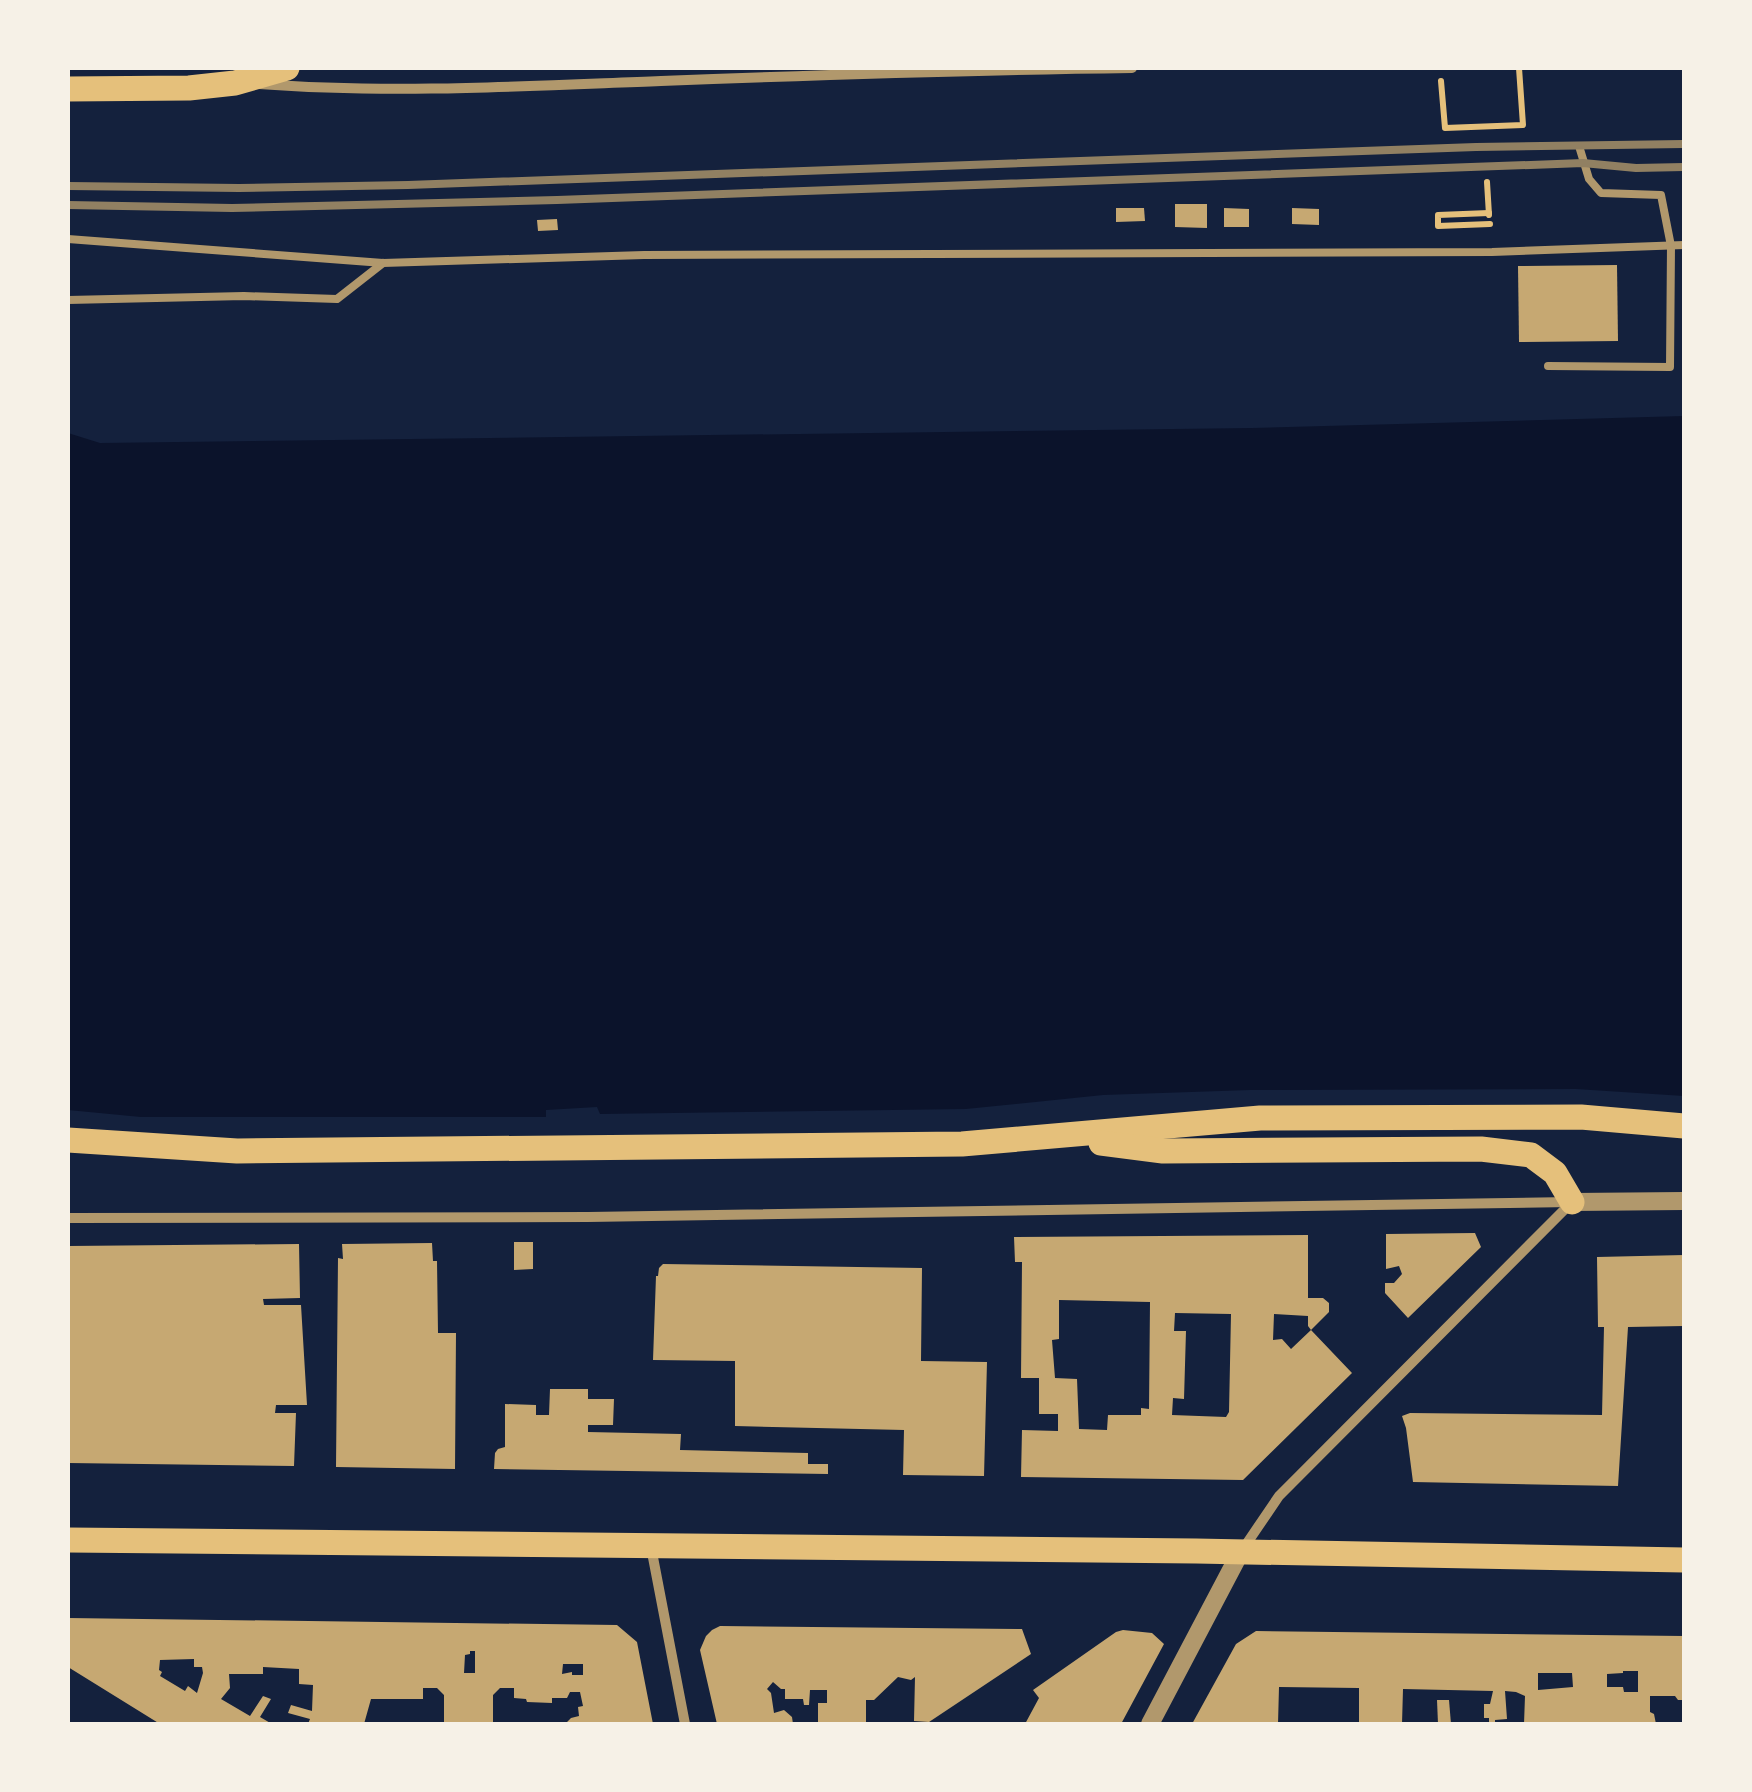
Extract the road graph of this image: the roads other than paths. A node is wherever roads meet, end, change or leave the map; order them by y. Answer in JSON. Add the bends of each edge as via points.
{"nodes":[{"id":1,"x":287,"y":68,"type":"edge"},
{"id":2,"x":1132,"y":68,"type":"edge"},
{"id":3,"x":235,"y":82,"type":"junction"},
{"id":4,"x":68,"y":89,"type":"edge"},
{"id":5,"x":1579,"y":146,"type":"dead end"},
{"id":6,"x":68,"y":239,"type":"edge"},
{"id":7,"x":1684,"y":245,"type":"edge"},
{"id":8,"x":1671,"y":246,"type":"junction"},
{"id":9,"x":383,"y":263,"type":"junction"},
{"id":10,"x":68,"y":300,"type":"edge"},
{"id":11,"x":1548,"y":366,"type":"dead end"},
{"id":12,"x":1670,"y":367,"type":"junction"},
{"id":13,"x":1684,"y":367,"type":"edge"},
{"id":14,"x":1684,"y":1126,"type":"edge"},
{"id":15,"x":1051,"y":1136,"type":"junction"},
{"id":16,"x":68,"y":1140,"type":"edge"},
{"id":17,"x":1684,"y":1201,"type":"edge"},
{"id":18,"x":1572,"y":1202,"type":"junction"},
{"id":19,"x":68,"y":1218,"type":"edge"},
{"id":20,"x":68,"y":1540,"type":"edge"},
{"id":21,"x":650,"y":1546,"type":"junction"},
{"id":22,"x":1240,"y":1553,"type":"junction"},
{"id":23,"x":1684,"y":1560,"type":"edge"},
{"id":24,"x":685,"y":1724,"type":"edge"},
{"id":25,"x":1150,"y":1724,"type":"edge"}],
"edges":[{"from":1,"to":3,"type":"main road"},
{"from":2,"to":3,"type":"street","via":[[502,87],[322,89]]},
{"from":3,"to":4,"type":"main road"},
{"from":5,"to":8,"type":"lane","via":[[1601,193],[1661,195]]},
{"from":6,"to":9,"type":"lane"},
{"from":7,"to":8,"type":"lane"},
{"from":8,"to":9,"type":"lane","via":[[664,254]]},
{"from":8,"to":12,"type":"lane"},
{"from":9,"to":10,"type":"lane","via":[[337,299]]},
{"from":11,"to":12,"type":"lane"},
{"from":12,"to":13,"type":"lane"},
{"from":14,"to":15,"type":"main road","via":[[1581,1117],[1260,1118]]},
{"from":15,"to":16,"type":"main road","via":[[962,1144],[256,1151]]},
{"from":15,"to":18,"type":"main road","via":[[1162,1151],[1531,1154],[1555,1173]]},
{"from":17,"to":18,"type":"street"},
{"from":18,"to":19,"type":"street"},
{"from":18,"to":22,"type":"street","via":[[1279,1496]]},
{"from":20,"to":21,"type":"main road"},
{"from":21,"to":22,"type":"main road"},
{"from":21,"to":24,"type":"street"},
{"from":22,"to":23,"type":"main road"},
{"from":22,"to":25,"type":"street"}]}
